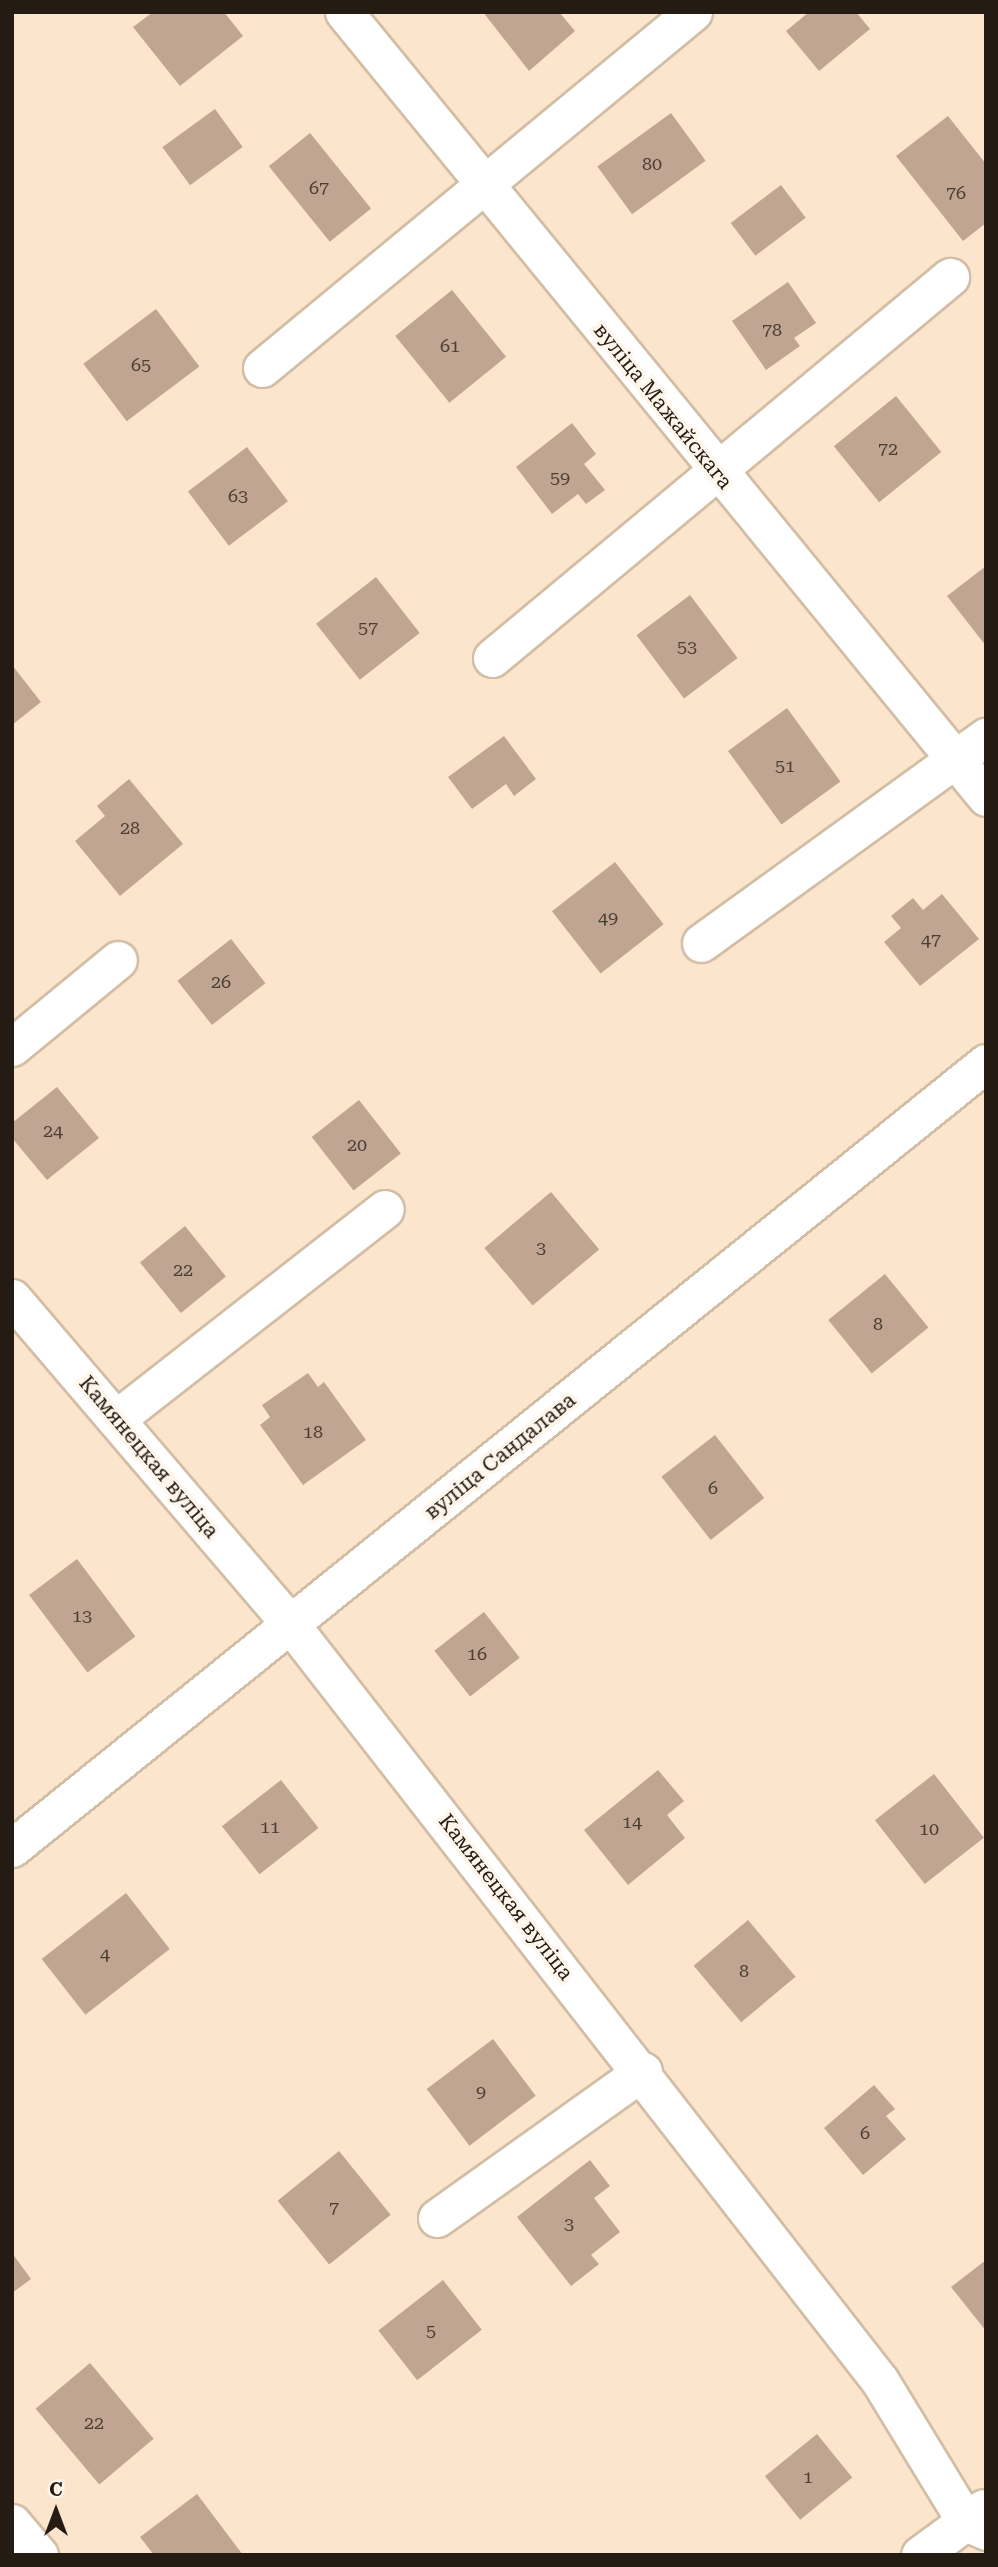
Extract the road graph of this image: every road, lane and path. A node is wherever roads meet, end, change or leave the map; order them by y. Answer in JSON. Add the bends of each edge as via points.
{"nodes":[{"id":1,"x":344,"y":12,"type":"edge"},
{"id":2,"x":694,"y":12,"type":"edge"},
{"id":3,"x":484,"y":186,"type":"junction"},
{"id":4,"x":950,"y":277,"type":"dead end"},
{"id":5,"x":262,"y":368,"type":"dead end"},
{"id":6,"x":716,"y":471,"type":"junction"},
{"id":7,"x":492,"y":658,"type":"dead end"},
{"id":8,"x":986,"y":737,"type":"edge"},
{"id":9,"x":957,"y":761,"type":"junction"},
{"id":10,"x":986,"y":797,"type":"edge"},
{"id":11,"x":701,"y":943,"type":"dead end"},
{"id":12,"x":118,"y":960,"type":"dead end"},
{"id":13,"x":12,"y":1047,"type":"edge"},
{"id":14,"x":986,"y":1063,"type":"edge"},
{"id":15,"x":385,"y":1209,"type":"dead end"},
{"id":16,"x":12,"y":1298,"type":"edge"},
{"id":17,"x":116,"y":1419,"type":"junction"},
{"id":18,"x":291,"y":1625,"type":"junction"},
{"id":19,"x":12,"y":1848,"type":"edge"},
{"id":20,"x":643,"y":2071,"type":"junction"},
{"id":21,"x":437,"y":2218,"type":"dead end"},
{"id":22,"x":979,"y":2520,"type":"edge"},
{"id":23,"x":12,"y":2523,"type":"edge"},
{"id":24,"x":39,"y":2555,"type":"edge"},
{"id":25,"x":920,"y":2555,"type":"edge"}],
"edges":[{"from":1,"to":3,"type":"street","name":"вуліца Мажайскага"},
{"from":2,"to":3,"type":"street"},
{"from":3,"to":5,"type":"street"},
{"from":3,"to":6,"type":"street","name":"вуліца Мажайскага"},
{"from":4,"to":6,"type":"street"},
{"from":6,"to":7,"type":"street"},
{"from":6,"to":9,"type":"street","name":"вуліца Мажайскага"},
{"from":8,"to":9,"type":"street"},
{"from":9,"to":10,"type":"street","name":"вуліца Мажайскага"},
{"from":9,"to":11,"type":"street"},
{"from":12,"to":13,"type":"street"},
{"from":14,"to":18,"type":"street","name":"вуліца Сандалава"},
{"from":15,"to":17,"type":"street"},
{"from":16,"to":17,"type":"street","name":"Камянецкая вуліца"},
{"from":17,"to":18,"type":"street","name":"Камянецкая вуліца"},
{"from":18,"to":19,"type":"street","name":"вуліца Сандалава"},
{"from":18,"to":20,"type":"street","name":"Камянецкая вуліца"},
{"from":20,"to":21,"type":"street"},
{"from":20,"to":22,"type":"street","name":"Камянецкая вуліца","via":[[880,2381]]},
{"from":22,"to":25,"type":"street"},
{"from":23,"to":24,"type":"street"}]}
